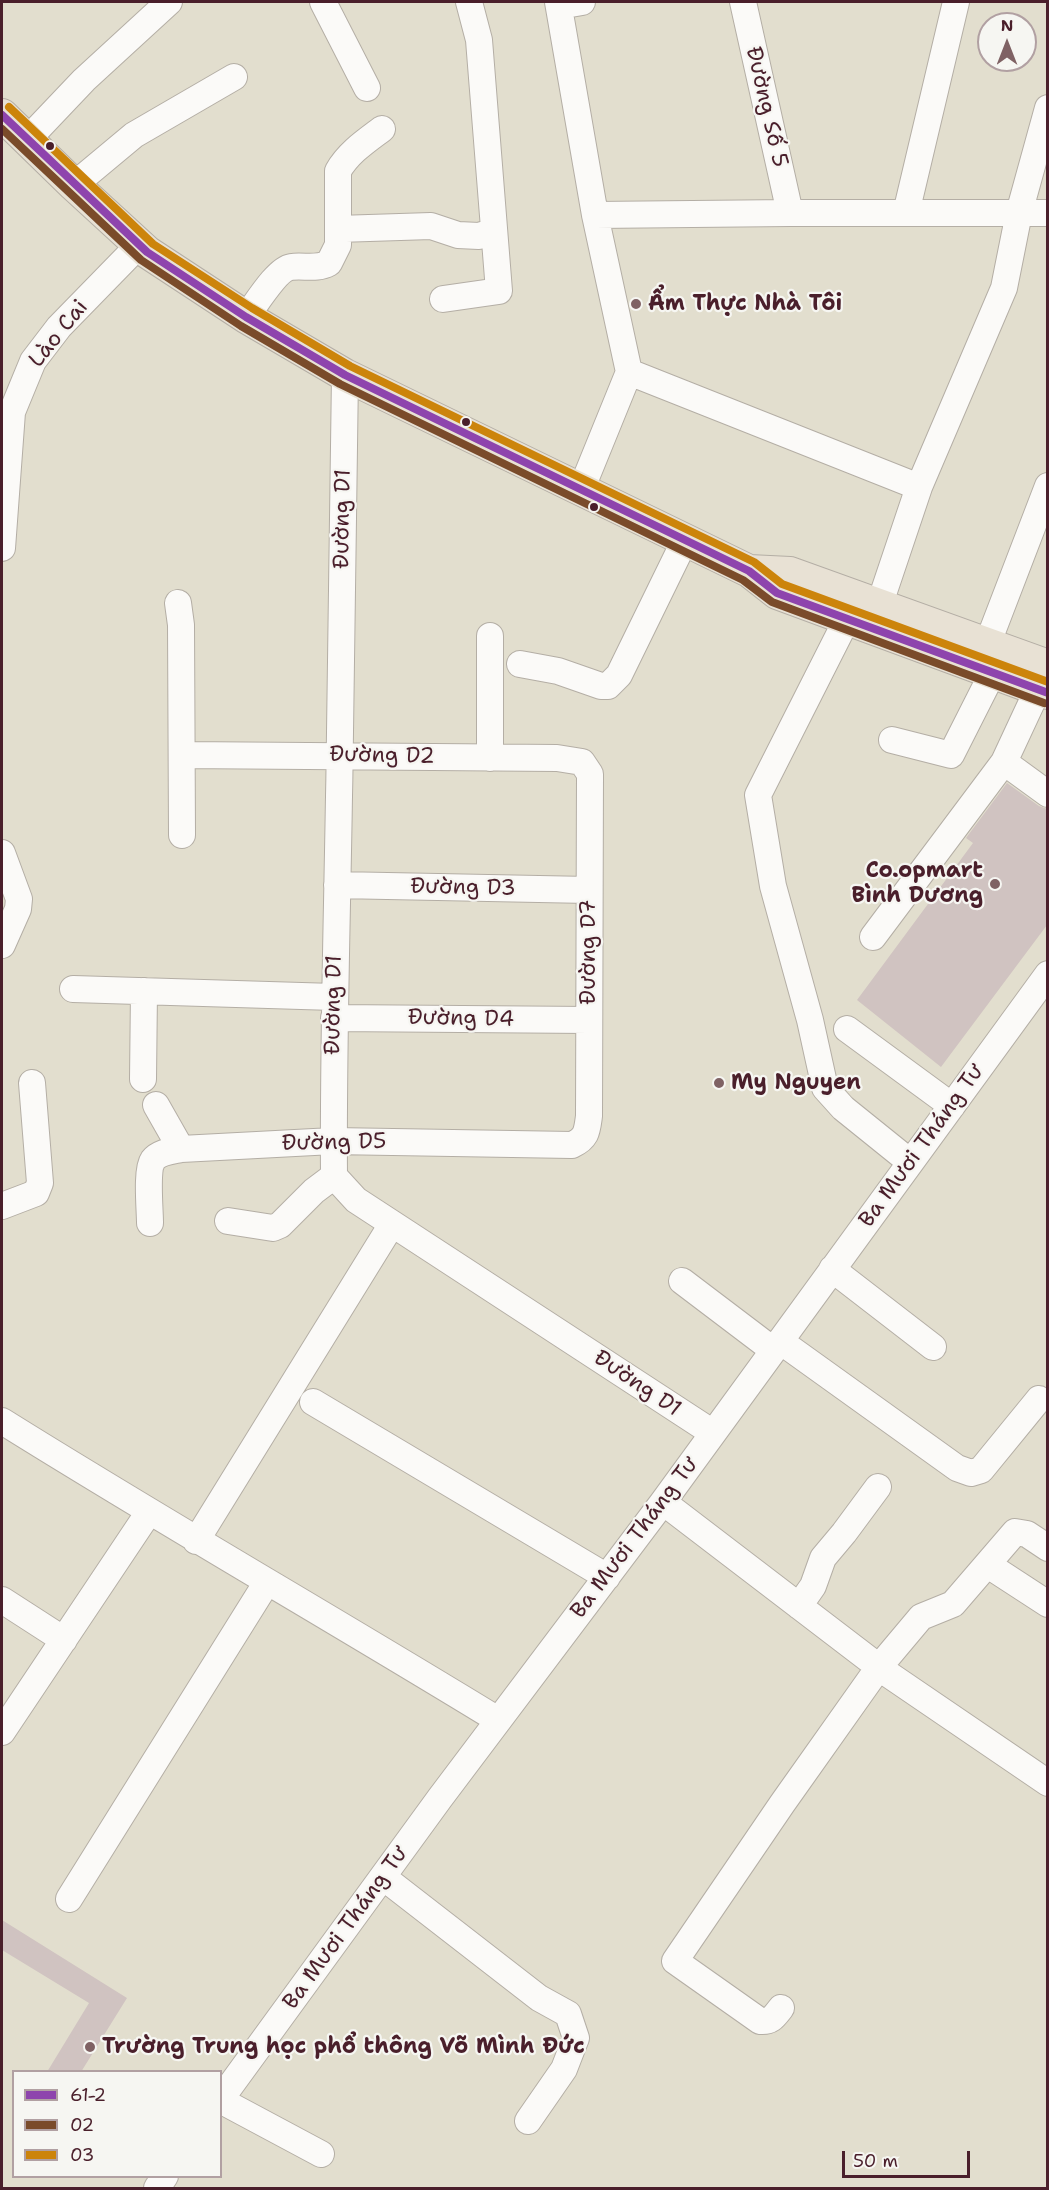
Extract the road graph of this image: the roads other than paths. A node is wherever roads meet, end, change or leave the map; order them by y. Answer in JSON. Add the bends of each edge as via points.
{"nodes":[{"id":1,"x":323,"y":2,"type":"edge"},
{"id":2,"x":469,"y":2,"type":"edge"},
{"id":3,"x":743,"y":2,"type":"edge"},
{"id":4,"x":956,"y":2,"type":"edge"},
{"id":5,"x":566,"y":3,"type":"edge"},
{"id":6,"x":164,"y":7,"type":"edge"},
{"id":7,"x":234,"y":77,"type":"dead end"},
{"id":8,"x":368,"y":88,"type":"dead end"},
{"id":9,"x":1047,"y":108,"type":"edge"},
{"id":10,"x":2,"y":115,"type":"edge"},
{"id":11,"x":382,"y":129,"type":"dead end"},
{"id":12,"x":27,"y":140,"type":"junction"},
{"id":13,"x":74,"y":185,"type":"junction"},
{"id":14,"x":790,"y":213,"type":"junction"},
{"id":15,"x":906,"y":213,"type":"junction"},
{"id":16,"x":1019,"y":213,"type":"junction"},
{"id":17,"x":1047,"y":213,"type":"edge"},
{"id":18,"x":595,"y":215,"type":"junction"},
{"id":19,"x":338,"y":229,"type":"junction"},
{"id":20,"x":494,"y":231,"type":"junction"},
{"id":21,"x":139,"y":245,"type":"junction"},
{"id":22,"x":443,"y":299,"type":"dead end"},
{"id":23,"x":246,"y":316,"type":"junction"},
{"id":24,"x":629,"y":372,"type":"junction"},
{"id":25,"x":345,"y":375,"type":"junction"},
{"id":26,"x":1047,"y":486,"type":"edge"},
{"id":27,"x":919,"y":487,"type":"junction"},
{"id":28,"x":581,"y":490,"type":"junction"},
{"id":29,"x":685,"y":540,"type":"junction"},
{"id":30,"x":2,"y":543,"type":"edge"},
{"id":31,"x":749,"y":571,"type":"junction"},
{"id":32,"x":178,"y":603,"type":"dead end"},
{"id":33,"x":879,"y":606,"type":"junction"},
{"id":34,"x":847,"y":619,"type":"junction"},
{"id":35,"x":490,"y":636,"type":"dead end"},
{"id":36,"x":990,"y":658,"type":"junction"},
{"id":37,"x":520,"y":664,"type":"dead end"},
{"id":38,"x":1044,"y":683,"type":"edge"},
{"id":39,"x":892,"y":740,"type":"dead end"},
{"id":40,"x":340,"y":755,"type":"junction"},
{"id":41,"x":183,"y":756,"type":"junction"},
{"id":42,"x":490,"y":758,"type":"junction"},
{"id":43,"x":582,"y":762,"type":"joint"},
{"id":44,"x":1004,"y":762,"type":"junction"},
{"id":45,"x":1047,"y":794,"type":"edge"},
{"id":46,"x":182,"y":835,"type":"dead end"},
{"id":47,"x":2,"y":853,"type":"edge"},
{"id":48,"x":337,"y":885,"type":"junction"},
{"id":49,"x":588,"y":891,"type":"junction"},
{"id":50,"x":873,"y":937,"type":"dead end"},
{"id":51,"x":2,"y":945,"type":"edge"},
{"id":52,"x":1047,"y":974,"type":"edge"},
{"id":53,"x":73,"y":989,"type":"dead end"},
{"id":54,"x":144,"y":991,"type":"junction"},
{"id":55,"x":334,"y":1007,"type":"junction"},
{"id":56,"x":589,"y":1020,"type":"junction"},
{"id":57,"x":847,"y":1029,"type":"dead end"},
{"id":58,"x":143,"y":1078,"type":"dead end"},
{"id":59,"x":32,"y":1083,"type":"dead end"},
{"id":60,"x":156,"y":1106,"type":"dead end"},
{"id":61,"x":951,"y":1106,"type":"junction"},
{"id":62,"x":333,"y":1141,"type":"junction"},
{"id":63,"x":580,"y":1141,"type":"joint"},
{"id":64,"x":181,"y":1149,"type":"junction"},
{"id":65,"x":910,"y":1162,"type":"junction"},
{"id":66,"x":334,"y":1176,"type":"junction"},
{"id":67,"x":2,"y":1206,"type":"edge"},
{"id":68,"x":228,"y":1221,"type":"dead end"},
{"id":69,"x":150,"y":1223,"type":"dead end"},
{"id":70,"x":392,"y":1224,"type":"junction"},
{"id":71,"x":832,"y":1269,"type":"junction"},
{"id":72,"x":682,"y":1281,"type":"dead end"},
{"id":73,"x":777,"y":1345,"type":"junction"},
{"id":74,"x":933,"y":1347,"type":"dead end"},
{"id":75,"x":1039,"y":1399,"type":"dead end"},
{"id":76,"x":313,"y":1402,"type":"dead end"},
{"id":77,"x":2,"y":1421,"type":"edge"},
{"id":78,"x":713,"y":1433,"type":"junction"},
{"id":79,"x":878,"y":1487,"type":"dead end"},
{"id":80,"x":663,"y":1502,"type":"junction"},
{"id":81,"x":149,"y":1512,"type":"junction"},
{"id":82,"x":196,"y":1541,"type":"junction"},
{"id":83,"x":1047,"y":1548,"type":"edge"},
{"id":84,"x":988,"y":1565,"type":"junction"},
{"id":85,"x":607,"y":1577,"type":"junction"},
{"id":86,"x":267,"y":1582,"type":"junction"},
{"id":87,"x":2,"y":1600,"type":"edge"},
{"id":88,"x":1047,"y":1604,"type":"edge"},
{"id":89,"x":799,"y":1606,"type":"junction"},
{"id":90,"x":64,"y":1640,"type":"junction"},
{"id":91,"x":879,"y":1667,"type":"junction"},
{"id":92,"x":498,"y":1720,"type":"junction"},
{"id":93,"x":2,"y":1732,"type":"edge"},
{"id":94,"x":1047,"y":1783,"type":"edge"},
{"id":95,"x":383,"y":1877,"type":"junction"},
{"id":96,"x":69,"y":1899,"type":"dead end"},
{"id":97,"x":781,"y":2008,"type":"dead end"},
{"id":98,"x":222,"y":2097,"type":"edge"},
{"id":99,"x":222,"y":2101,"type":"edge"},
{"id":100,"x":528,"y":2121,"type":"dead end"},
{"id":101,"x":321,"y":2154,"type":"dead end"}],
"edges":[{"from":1,"to":8,"type":"street"},
{"from":2,"to":20,"type":"street","via":[[479,40]]},
{"from":3,"to":14,"type":"street","name":"Đường Số 5"},
{"from":4,"to":15,"type":"street"},
{"from":5,"to":18,"type":"street"},
{"from":6,"to":12,"type":"street","via":[[84,80]]},
{"from":7,"to":13,"type":"street","via":[[134,135]]},
{"from":9,"to":16,"type":"street"},
{"from":10,"to":12,"type":"main road"},
{"from":11,"to":19,"type":"street","via":[[343,162],[338,171]]},
{"from":12,"to":13,"type":"main road"},
{"from":13,"to":21,"type":"main road"},
{"from":14,"to":15,"type":"street"},
{"from":14,"to":18,"type":"street"},
{"from":15,"to":16,"type":"street"},
{"from":16,"to":17,"type":"street"},
{"from":16,"to":27,"type":"street","via":[[1004,288]]},
{"from":18,"to":24,"type":"street"},
{"from":19,"to":20,"type":"street","via":[[431,226],[458,235],[479,236]]},
{"from":19,"to":23,"type":"street","via":[[338,245],[329,263],[317,268],[293,266],[280,271]]},
{"from":20,"to":22,"type":"street","via":[[499,291]]},
{"from":21,"to":23,"type":"main road"},
{"from":21,"to":30,"type":"street","name":"Lào Cai","via":[[59,327],[33,362],[12,412]]},
{"from":23,"to":25,"type":"main road"},
{"from":24,"to":27,"type":"street"},
{"from":24,"to":28,"type":"street"},
{"from":25,"to":28,"type":"main road"},
{"from":25,"to":40,"type":"street","name":"Đường D1"},
{"from":26,"to":36,"type":"street"},
{"from":27,"to":33,"type":"street"},
{"from":28,"to":29,"type":"main road"},
{"from":29,"to":31,"type":"main road"},
{"from":29,"to":37,"type":"street","via":[[619,675],[608,686]]},
{"from":31,"to":33,"type":"main road","via":[[790,573]]},
{"from":31,"to":34,"type":"main road","via":[[777,593]]},
{"from":32,"to":41,"type":"street"},
{"from":33,"to":36,"type":"main road"},
{"from":34,"to":36,"type":"main road"},
{"from":34,"to":65,"type":"street","via":[[758,795],[773,886],[825,1088],[843,1108]]},
{"from":35,"to":42,"type":"street"},
{"from":36,"to":38,"type":"main road"},
{"from":36,"to":39,"type":"street","via":[[951,755]]},
{"from":38,"to":44,"type":"street"},
{"from":40,"to":41,"type":"street","name":"Đường D2"},
{"from":40,"to":42,"type":"street","name":"Đường D2"},
{"from":40,"to":48,"type":"street","name":"Đường D1"},
{"from":41,"to":46,"type":"street"},
{"from":42,"to":43,"type":"street","name":"Đường D2"},
{"from":43,"to":49,"type":"street","name":"Đường D7","via":[[590,774]]},
{"from":44,"to":45,"type":"street"},
{"from":44,"to":50,"type":"street"},
{"from":47,"to":51,"type":"street","via":[[19,899]]},
{"from":48,"to":49,"type":"street","name":"Đường D3"},
{"from":48,"to":55,"type":"street","name":"Đường D1"},
{"from":49,"to":56,"type":"street","name":"Đường D7"},
{"from":52,"to":61,"type":"street","name":"Ba Mươi Tháng Tư"},
{"from":53,"to":54,"type":"street","name":"Đường D4"},
{"from":54,"to":55,"type":"street","name":"Đường D4"},
{"from":54,"to":58,"type":"street"},
{"from":55,"to":56,"type":"street","name":"Đường D4"},
{"from":55,"to":62,"type":"street","name":"Đường D1"},
{"from":56,"to":63,"type":"street","name":"Đường D7","via":[[588,1116],[586,1136]]},
{"from":57,"to":61,"type":"street"},
{"from":59,"to":67,"type":"street","via":[[39,1189]]},
{"from":60,"to":64,"type":"street"},
{"from":61,"to":65,"type":"street","name":"Ba Mươi Tháng Tư"},
{"from":62,"to":63,"type":"street","name":"Đường D5","via":[[572,1145]]},
{"from":62,"to":64,"type":"street","name":"Đường D5"},
{"from":62,"to":66,"type":"street","name":"Đường D1"},
{"from":64,"to":69,"type":"street","name":"Đường D5","via":[[154,1159],[150,1169]]},
{"from":65,"to":71,"type":"street","name":"Ba Mươi Tháng Tư"},
{"from":66,"to":68,"type":"street","via":[[273,1228]]},
{"from":66,"to":70,"type":"street","name":"Đường D1","via":[[356,1200]]},
{"from":70,"to":78,"type":"street","name":"Đường D1"},
{"from":70,"to":82,"type":"street"},
{"from":71,"to":73,"type":"street","name":"Ba Mươi Tháng Tư"},
{"from":71,"to":74,"type":"street"},
{"from":72,"to":73,"type":"street"},
{"from":73,"to":75,"type":"street","via":[[957,1468],[971,1473],[981,1470]]},
{"from":73,"to":78,"type":"street","name":"Ba Mươi Tháng Tư"},
{"from":76,"to":85,"type":"street"},
{"from":77,"to":81,"type":"street"},
{"from":78,"to":80,"type":"street","name":"Ba Mươi Tháng Tư"},
{"from":79,"to":89,"type":"street","via":[[820,1561],[816,1580]]},
{"from":80,"to":85,"type":"street","name":"Ba Mươi Tháng Tư"},
{"from":80,"to":89,"type":"street"},
{"from":81,"to":82,"type":"street"},
{"from":81,"to":90,"type":"street"},
{"from":82,"to":86,"type":"street"},
{"from":83,"to":84,"type":"street","via":[[1027,1534],[1015,1532]]},
{"from":84,"to":88,"type":"street"},
{"from":84,"to":91,"type":"street","via":[[953,1604],[927,1613],[916,1622]]},
{"from":85,"to":92,"type":"street","name":"Ba Mươi Tháng Tư"},
{"from":86,"to":92,"type":"street"},
{"from":86,"to":96,"type":"street"},
{"from":87,"to":90,"type":"street"},
{"from":89,"to":91,"type":"street"},
{"from":90,"to":93,"type":"street"},
{"from":91,"to":94,"type":"street"},
{"from":91,"to":97,"type":"street","via":[[675,1961],[760,2021],[773,2019]]},
{"from":92,"to":95,"type":"street","name":"Ba Mươi Tháng Tư"},
{"from":95,"to":98,"type":"street","name":"Ba Mươi Tháng Tư"},
{"from":95,"to":100,"type":"street","via":[[539,1998],[568,2014],[576,2038],[564,2069]]},
{"from":99,"to":101,"type":"street"}]}
